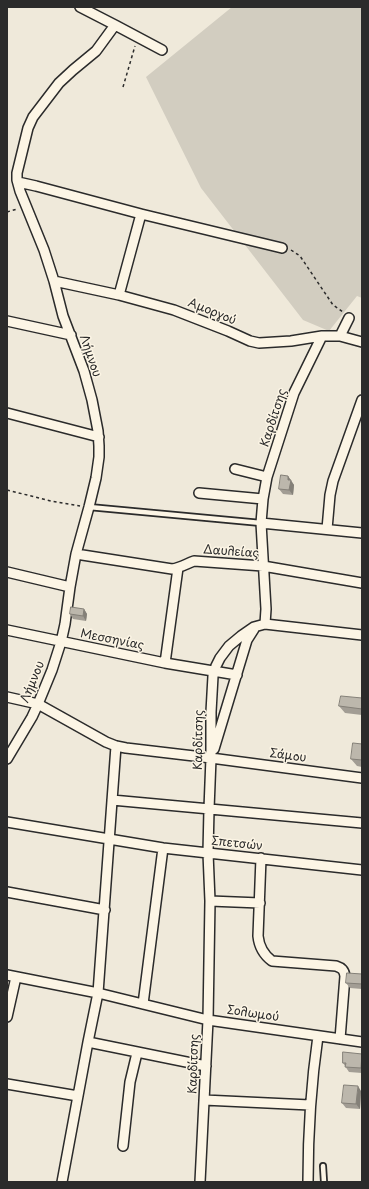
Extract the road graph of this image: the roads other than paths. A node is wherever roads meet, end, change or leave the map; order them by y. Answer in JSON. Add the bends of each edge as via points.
{"nodes":[{"id":1,"x":80,"y":7,"type":"edge"},
{"id":2,"x":115,"y":25,"type":"junction"},
{"id":3,"x":162,"y":50,"type":"dead end"},
{"id":4,"x":18,"y":182,"type":"junction"},
{"id":5,"x":141,"y":214,"type":"junction"},
{"id":6,"x":282,"y":248,"type":"road end"},
{"id":7,"x":54,"y":281,"type":"junction"},
{"id":8,"x":119,"y":295,"type":"junction"},
{"id":9,"x":349,"y":318,"type":"road end"},
{"id":10,"x":7,"y":321,"type":"edge"},
{"id":11,"x":71,"y":335,"type":"junction"},
{"id":12,"x":322,"y":336,"type":"junction"},
{"id":13,"x":340,"y":336,"type":"junction"},
{"id":14,"x":362,"y":342,"type":"edge"},
{"id":15,"x":362,"y":400,"type":"edge"},
{"id":16,"x":7,"y":413,"type":"edge"},
{"id":17,"x":99,"y":437,"type":"junction"},
{"id":18,"x":235,"y":469,"type":"dead end"},
{"id":19,"x":267,"y":477,"type":"junction"},
{"id":20,"x":199,"y":493,"type":"dead end"},
{"id":21,"x":263,"y":498,"type":"junction"},
{"id":22,"x":90,"y":507,"type":"junction"},
{"id":23,"x":260,"y":523,"type":"junction"},
{"id":24,"x":327,"y":529,"type":"junction"},
{"id":25,"x":362,"y":533,"type":"edge"},
{"id":26,"x":76,"y":554,"type":"junction"},
{"id":27,"x":264,"y":566,"type":"junction"},
{"id":28,"x":178,"y":568,"type":"junction"},
{"id":29,"x":7,"y":572,"type":"edge"},
{"id":30,"x":362,"y":583,"type":"edge"},
{"id":31,"x":70,"y":587,"type":"junction"},
{"id":32,"x":265,"y":624,"type":"junction"},
{"id":33,"x":254,"y":627,"type":"junction"},
{"id":34,"x":7,"y":630,"type":"edge"},
{"id":35,"x":362,"y":636,"type":"edge"},
{"id":36,"x":61,"y":642,"type":"junction"},
{"id":37,"x":165,"y":663,"type":"junction"},
{"id":38,"x":214,"y":671,"type":"junction"},
{"id":39,"x":237,"y":675,"type":"junction"},
{"id":40,"x":7,"y":697,"type":"edge"},
{"id":41,"x":38,"y":704,"type":"junction"},
{"id":42,"x":116,"y":746,"type":"junction"},
{"id":43,"x":211,"y":758,"type":"junction"},
{"id":44,"x":7,"y":759,"type":"edge"},
{"id":45,"x":362,"y":778,"type":"edge"},
{"id":46,"x":112,"y":800,"type":"junction"},
{"id":47,"x":209,"y":809,"type":"junction"},
{"id":48,"x":7,"y":822,"type":"edge"},
{"id":49,"x":362,"y":823,"type":"edge"},
{"id":50,"x":109,"y":839,"type":"junction"},
{"id":51,"x":163,"y":848,"type":"junction"},
{"id":52,"x":208,"y":853,"type":"junction"},
{"id":53,"x":261,"y":858,"type":"junction"},
{"id":54,"x":362,"y":870,"type":"edge"},
{"id":55,"x":7,"y":892,"type":"edge"},
{"id":56,"x":210,"y":901,"type":"junction"},
{"id":57,"x":260,"y":902,"type":"junction"},
{"id":58,"x":105,"y":910,"type":"junction"},
{"id":59,"x":11,"y":976,"type":"edge"},
{"id":60,"x":98,"y":993,"type":"junction"},
{"id":61,"x":142,"y":1004,"type":"junction"},
{"id":62,"x":7,"y":1017,"type":"edge"},
{"id":63,"x":208,"y":1020,"type":"junction"},
{"id":64,"x":318,"y":1036,"type":"junction"},
{"id":65,"x":340,"y":1038,"type":"junction"},
{"id":66,"x":88,"y":1042,"type":"junction"},
{"id":67,"x":362,"y":1042,"type":"edge"},
{"id":68,"x":137,"y":1053,"type":"junction"},
{"id":69,"x":206,"y":1066,"type":"junction"},
{"id":70,"x":7,"y":1084,"type":"edge"},
{"id":71,"x":78,"y":1096,"type":"junction"},
{"id":72,"x":204,"y":1100,"type":"junction"},
{"id":73,"x":310,"y":1105,"type":"junction"},
{"id":74,"x":123,"y":1146,"type":"dead end"},
{"id":75,"x":323,"y":1166,"type":"dead end"},
{"id":76,"x":62,"y":1182,"type":"edge"},
{"id":77,"x":200,"y":1182,"type":"edge"},
{"id":78,"x":308,"y":1182,"type":"edge"},
{"id":79,"x":324,"y":1182,"type":"edge"}],
"edges":[{"from":1,"to":2,"type":"street"},
{"from":2,"to":3,"type":"street"},
{"from":2,"to":4,"type":"street","name":"Λήμνου","via":[[96,51],[56,86],[31,120],[22,152]]},
{"from":4,"to":5,"type":"street"},
{"from":4,"to":7,"type":"street","name":"Λήμνου"},
{"from":5,"to":6,"type":"street"},
{"from":5,"to":8,"type":"street"},
{"from":7,"to":8,"type":"street","name":"Αμοργού"},
{"from":7,"to":11,"type":"street","name":"Λήμνου"},
{"from":8,"to":12,"type":"street","name":"Αμοργού","via":[[174,310],[259,343],[291,342]]},
{"from":9,"to":13,"type":"street"},
{"from":10,"to":11,"type":"street"},
{"from":11,"to":17,"type":"street","name":"Λήμνου","via":[[92,400]]},
{"from":12,"to":13,"type":"street","name":"Αμοργού"},
{"from":12,"to":19,"type":"street","name":"Καρδίτσης","via":[[294,393]]},
{"from":13,"to":14,"type":"street","name":"Αμοργού"},
{"from":15,"to":24,"type":"street","via":[[333,481]]},
{"from":16,"to":17,"type":"street"},
{"from":17,"to":22,"type":"street","name":"Λήμνου","via":[[99,457]]},
{"from":18,"to":19,"type":"street"},
{"from":19,"to":21,"type":"street","name":"Καρδίτσης"},
{"from":20,"to":21,"type":"street"},
{"from":21,"to":23,"type":"street","name":"Καρδίτσης"},
{"from":22,"to":23,"type":"lane"},
{"from":22,"to":26,"type":"street","name":"Λήμνου"},
{"from":23,"to":24,"type":"street"},
{"from":23,"to":27,"type":"street","name":"Καρδίτσης"},
{"from":24,"to":25,"type":"street"},
{"from":26,"to":28,"type":"street","name":"Δαυλείας","via":[[163,568]]},
{"from":26,"to":31,"type":"street","name":"Λήμνου"},
{"from":27,"to":28,"type":"street","name":"Δαυλείας","via":[[194,562]]},
{"from":27,"to":30,"type":"street","name":"Δαυλείας"},
{"from":27,"to":32,"type":"street","name":"Καρδίτσης"},
{"from":28,"to":37,"type":"street"},
{"from":29,"to":31,"type":"street"},
{"from":31,"to":36,"type":"street","name":"Λήμνου"},
{"from":32,"to":33,"type":"street","name":"Καρδίτσης"},
{"from":32,"to":35,"type":"street"},
{"from":33,"to":38,"type":"street","name":"Καρδίτσης","via":[[229,646]]},
{"from":33,"to":39,"type":"street","via":[[247,640]]},
{"from":34,"to":36,"type":"street","name":"Μεσσηνίας"},
{"from":36,"to":37,"type":"street","name":"Μεσσηνίας"},
{"from":36,"to":41,"type":"street","name":"Λήμνου"},
{"from":37,"to":38,"type":"street","name":"Μεσσηνίας"},
{"from":38,"to":39,"type":"street","name":"Μεσσηνίας"},
{"from":38,"to":43,"type":"street","name":"Καρδίτσης"},
{"from":39,"to":43,"type":"street"},
{"from":40,"to":41,"type":"street","name":"Σάμου"},
{"from":41,"to":42,"type":"street","name":"Σάμου"},
{"from":41,"to":44,"type":"street","name":"Λήμνου"},
{"from":42,"to":43,"type":"street","name":"Σάμου"},
{"from":42,"to":46,"type":"street"},
{"from":43,"to":45,"type":"street","name":"Σάμου"},
{"from":43,"to":47,"type":"street","name":"Καρδίτσης"},
{"from":46,"to":47,"type":"street"},
{"from":46,"to":50,"type":"street"},
{"from":47,"to":49,"type":"street"},
{"from":47,"to":52,"type":"street","name":"Καρδίτσης"},
{"from":48,"to":50,"type":"street","name":"Σπετσών"},
{"from":50,"to":51,"type":"street","name":"Σπετσών"},
{"from":50,"to":58,"type":"street"},
{"from":51,"to":52,"type":"street","name":"Σπετσών"},
{"from":51,"to":61,"type":"street"},
{"from":52,"to":53,"type":"street","name":"Σπετσών"},
{"from":52,"to":56,"type":"street","name":"Καρδίτσης"},
{"from":53,"to":54,"type":"street","name":"Σπετσών"},
{"from":53,"to":57,"type":"street"},
{"from":55,"to":58,"type":"street"},
{"from":56,"to":57,"type":"street"},
{"from":56,"to":63,"type":"street","name":"Καρδίτσης"},
{"from":57,"to":65,"type":"street","via":[[259,942],[268,958],[278,962],[336,966],[344,972]]},
{"from":58,"to":60,"type":"street"},
{"from":59,"to":60,"type":"street","name":"Σολωμού"},
{"from":59,"to":62,"type":"street"},
{"from":60,"to":61,"type":"street","name":"Σολωμού"},
{"from":60,"to":66,"type":"street"},
{"from":61,"to":63,"type":"street","name":"Σολωμού"},
{"from":63,"to":64,"type":"street","name":"Σολωμού"},
{"from":63,"to":69,"type":"street","name":"Καρδίτσης"},
{"from":64,"to":65,"type":"street","name":"Σολωμού"},
{"from":64,"to":73,"type":"street"},
{"from":65,"to":67,"type":"street","name":"Σολωμού"},
{"from":66,"to":68,"type":"street"},
{"from":66,"to":71,"type":"street"},
{"from":68,"to":69,"type":"street"},
{"from":68,"to":74,"type":"street","via":[[130,1082]]},
{"from":69,"to":72,"type":"street","name":"Καρδίτσης"},
{"from":70,"to":71,"type":"street"},
{"from":71,"to":76,"type":"street"},
{"from":72,"to":73,"type":"street"},
{"from":72,"to":77,"type":"street","name":"Καρδίτσης"},
{"from":73,"to":78,"type":"street"},
{"from":75,"to":79,"type":"lane"}]}
